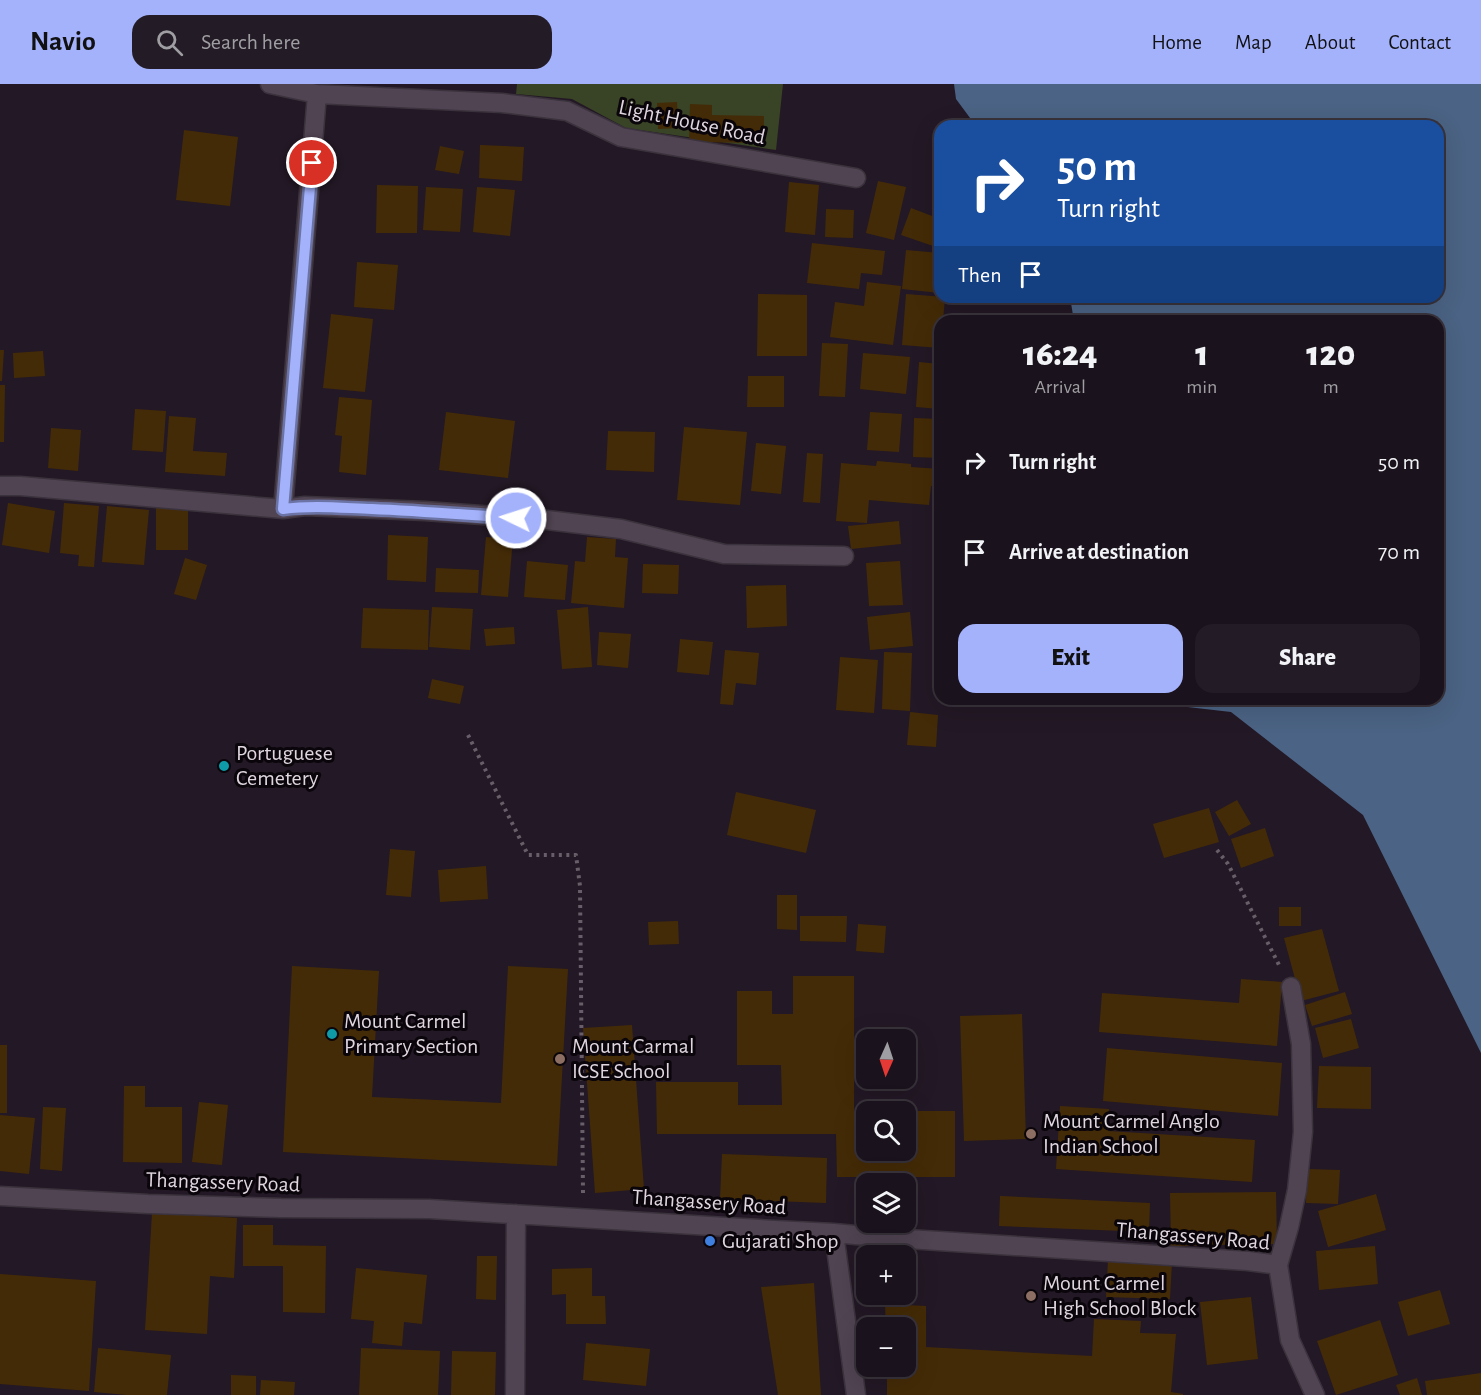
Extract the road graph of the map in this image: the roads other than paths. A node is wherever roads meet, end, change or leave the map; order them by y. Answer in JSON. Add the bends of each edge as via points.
{"nodes":[{"id":1,"x":270,"y":84,"type":"edge"},
{"id":2,"x":317,"y":94,"type":"junction"},
{"id":3,"x":856,"y":178,"type":"dead end"},
{"id":4,"x":0,"y":486,"type":"edge"},
{"id":5,"x":283,"y":509,"type":"junction"},
{"id":6,"x":844,"y":556,"type":"dead end"},
{"id":7,"x":1291,"y":987,"type":"road end"},
{"id":8,"x":0,"y":1196,"type":"edge"},
{"id":9,"x":516,"y":1214,"type":"junction"},
{"id":10,"x":834,"y":1233,"type":"junction"},
{"id":11,"x":1278,"y":1264,"type":"junction"},
{"id":12,"x":515,"y":1395,"type":"edge"},
{"id":13,"x":856,"y":1395,"type":"edge"},
{"id":14,"x":1316,"y":1395,"type":"edge"}],
"edges":[{"from":1,"to":2,"type":"street","name":"Light House Road"},
{"from":2,"to":3,"type":"street","name":"Light House Road","via":[[502,103],[567,111],[621,137]]},
{"from":2,"to":5,"type":"street"},
{"from":4,"to":5,"type":"street"},
{"from":5,"to":6,"type":"street","via":[[360,508],[539,519],[621,529],[724,554]]},
{"from":7,"to":11,"type":"street","via":[[1301,1044],[1303,1132],[1297,1190]]},
{"from":8,"to":9,"type":"street","name":"Thangassery Road"},
{"from":9,"to":10,"type":"street","name":"Thangassery Road"},
{"from":9,"to":12,"type":"street"},
{"from":10,"to":11,"type":"street","name":"Thangassery Road"},
{"from":10,"to":13,"type":"street"},
{"from":11,"to":14,"type":"street","name":"Thangassery Road","via":[[1290,1340]]}]}
